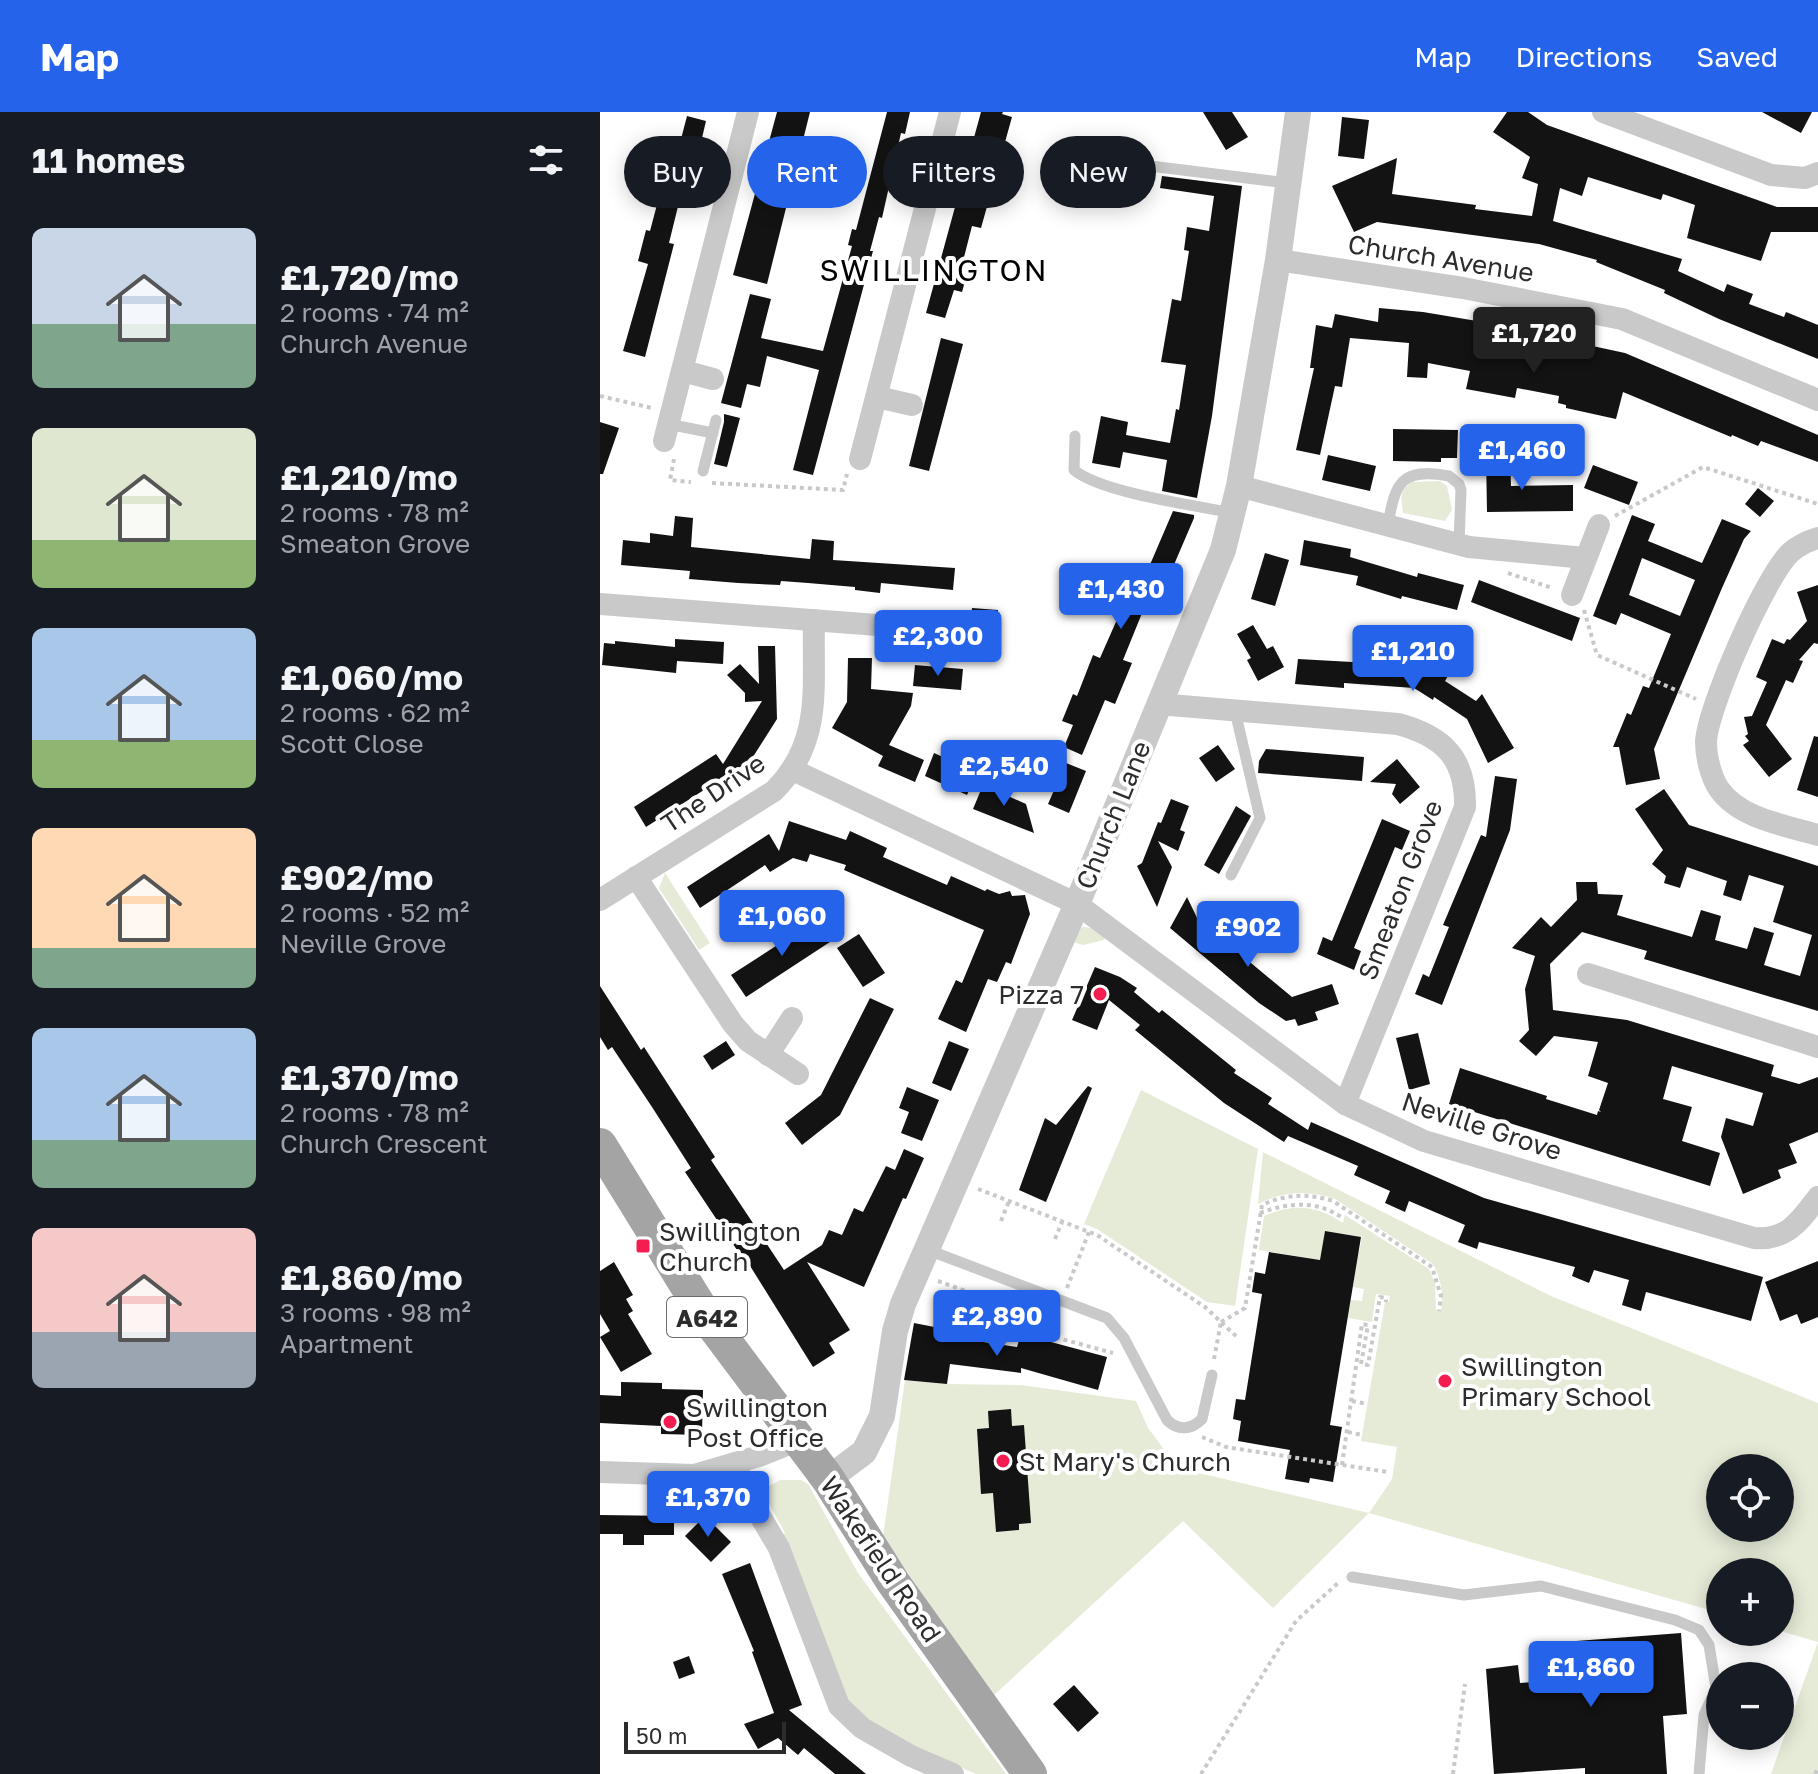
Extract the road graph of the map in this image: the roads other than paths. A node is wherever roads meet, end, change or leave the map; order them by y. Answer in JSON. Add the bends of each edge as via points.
{"nodes":[{"id":1,"x":748,"y":112,"type":"edge"},
{"id":2,"x":950,"y":112,"type":"edge"},
{"id":3,"x":1298,"y":112,"type":"edge"},
{"id":4,"x":1603,"y":112,"type":"edge"},
{"id":5,"x":1156,"y":167,"type":"edge"},
{"id":6,"x":1818,"y":173,"type":"edge"},
{"id":7,"x":1288,"y":183,"type":"junction"},
{"id":8,"x":1278,"y":260,"type":"junction"},
{"id":9,"x":683,"y":371,"type":"junction"},
{"id":10,"x":713,"y":379,"type":"dead end"},
{"id":11,"x":877,"y":397,"type":"junction"},
{"id":12,"x":1818,"y":400,"type":"edge"},
{"id":13,"x":912,"y":405,"type":"dead end"},
{"id":14,"x":716,"y":420,"type":"dead end"},
{"id":15,"x":668,"y":426,"type":"joint"},
{"id":16,"x":713,"y":433,"type":"junction"},
{"id":17,"x":1075,"y":436,"type":"dead end"},
{"id":18,"x":860,"y":459,"type":"road end"},
{"id":19,"x":703,"y":471,"type":"dead end"},
{"id":20,"x":1239,"y":486,"type":"junction"},
{"id":21,"x":1234,"y":513,"type":"junction"},
{"id":22,"x":1388,"y":525,"type":"junction"},
{"id":23,"x":1599,"y":525,"type":"road end"},
{"id":24,"x":1818,"y":538,"type":"edge"},
{"id":25,"x":1459,"y":544,"type":"junction"},
{"id":26,"x":1585,"y":558,"type":"junction"},
{"id":27,"x":1572,"y":595,"type":"road end"},
{"id":28,"x":600,"y":604,"type":"edge"},
{"id":29,"x":814,"y":620,"type":"junction"},
{"id":30,"x":930,"y":629,"type":"dead end"},
{"id":31,"x":1158,"y":704,"type":"junction"},
{"id":32,"x":1235,"y":711,"type":"junction"},
{"id":33,"x":793,"y":770,"type":"junction"},
{"id":34,"x":1818,"y":835,"type":"edge"},
{"id":35,"x":1231,"y":875,"type":"dead end"},
{"id":36,"x":636,"y":877,"type":"junction"},
{"id":37,"x":600,"y":900,"type":"edge"},
{"id":38,"x":1077,"y":904,"type":"junction"},
{"id":39,"x":1588,"y":974,"type":"dead end"},
{"id":40,"x":792,"y":1018,"type":"dead end"},
{"id":41,"x":1818,"y":1047,"type":"edge"},
{"id":42,"x":768,"y":1055,"type":"junction"},
{"id":43,"x":798,"y":1074,"type":"dead end"},
{"id":44,"x":1345,"y":1104,"type":"junction"},
{"id":45,"x":600,"y":1145,"type":"edge"},
{"id":46,"x":1818,"y":1197,"type":"edge"},
{"id":47,"x":922,"y":1262,"type":"junction"},
{"id":48,"x":1212,"y":1375,"type":"road end"},
{"id":49,"x":799,"y":1440,"type":"junction"},
{"id":50,"x":736,"y":1463,"type":"junction"},
{"id":51,"x":600,"y":1472,"type":"edge"},
{"id":52,"x":828,"y":1479,"type":"junction"},
{"id":53,"x":1352,"y":1577,"type":"road end"},
{"id":54,"x":953,"y":1774,"type":"edge"},
{"id":55,"x":1030,"y":1774,"type":"edge"},
{"id":56,"x":1699,"y":1774,"type":"edge"}],
"edges":[{"from":1,"to":9,"type":"street"},
{"from":2,"to":11,"type":"street"},
{"from":3,"to":7,"type":"street","name":"Church Lane"},
{"from":4,"to":6,"type":"street","via":[[1771,175],[1805,178]]},
{"from":5,"to":7,"type":"lane"},
{"from":7,"to":8,"type":"street","name":"Church Lane"},
{"from":8,"to":12,"type":"street","name":"Church Avenue","via":[[1611,316]]},
{"from":8,"to":20,"type":"street","name":"Church Lane"},
{"from":9,"to":10,"type":"street"},
{"from":9,"to":15,"type":"street"},
{"from":11,"to":13,"type":"street"},
{"from":11,"to":18,"type":"street"},
{"from":14,"to":16,"type":"lane"},
{"from":15,"to":16,"type":"lane"},
{"from":16,"to":19,"type":"lane"},
{"from":17,"to":21,"type":"lane","via":[[1074,470],[1084,478]]},
{"from":20,"to":21,"type":"street","name":"Church Lane"},
{"from":20,"to":22,"type":"street"},
{"from":21,"to":31,"type":"street","name":"Church Lane"},
{"from":22,"to":25,"type":"street"},
{"from":22,"to":25,"type":"lane","via":[[1395,490],[1404,480],[1449,476],[1461,490]]},
{"from":23,"to":26,"type":"street"},
{"from":24,"to":34,"type":"street","via":[[1791,552],[1767,585],[1713,707],[1706,744],[1718,787],[1730,802]]},
{"from":25,"to":26,"type":"street"},
{"from":26,"to":27,"type":"street"},
{"from":28,"to":29,"type":"street"},
{"from":29,"to":30,"type":"street"},
{"from":29,"to":33,"type":"street","via":[[811,729]]},
{"from":31,"to":32,"type":"street","name":"Smeaton Grove"},
{"from":31,"to":38,"type":"street","name":"Church Lane"},
{"from":32,"to":35,"type":"lane","via":[[1260,818]]},
{"from":32,"to":44,"type":"street","name":"Smeaton Grove","via":[[1419,730],[1449,751],[1466,786],[1465,807]]},
{"from":33,"to":36,"type":"street","name":"The Drive","via":[[774,791]]},
{"from":33,"to":38,"type":"street","name":"The Drive"},
{"from":36,"to":37,"type":"street","name":"The Drive"},
{"from":36,"to":42,"type":"street","via":[[733,1024]]},
{"from":38,"to":44,"type":"street","name":"Neville Grove"},
{"from":38,"to":47,"type":"street","name":"Church Lane"},
{"from":39,"to":41,"type":"street"},
{"from":40,"to":42,"type":"street"},
{"from":42,"to":43,"type":"street"},
{"from":44,"to":46,"type":"street","name":"Neville Grove","via":[[1424,1141],[1754,1238],[1791,1230]]},
{"from":45,"to":49,"type":"main road","name":"Wakefield Road","number":"A642","via":[[703,1312]]},
{"from":47,"to":48,"type":"lane","via":[[1107,1318],[1124,1338],[1167,1420],[1178,1427],[1198,1424],[1206,1412]]},
{"from":47,"to":52,"type":"street","name":"Church Lane","via":[[895,1331],[882,1416],[864,1452]]},
{"from":49,"to":50,"type":"street"},
{"from":49,"to":52,"type":"main road","name":"Wakefield Road","number":"A642"},
{"from":50,"to":51,"type":"street","via":[[694,1475]]},
{"from":50,"to":54,"type":"street","via":[[743,1487],[779,1548],[839,1706],[862,1728]]},
{"from":52,"to":55,"type":"main road","name":"Wakefield Road","number":"A642","via":[[893,1582]]},
{"from":53,"to":56,"type":"lane","via":[[1464,1595],[1541,1586],[1699,1630],[1709,1645],[1716,1688],[1704,1715]]}]}
